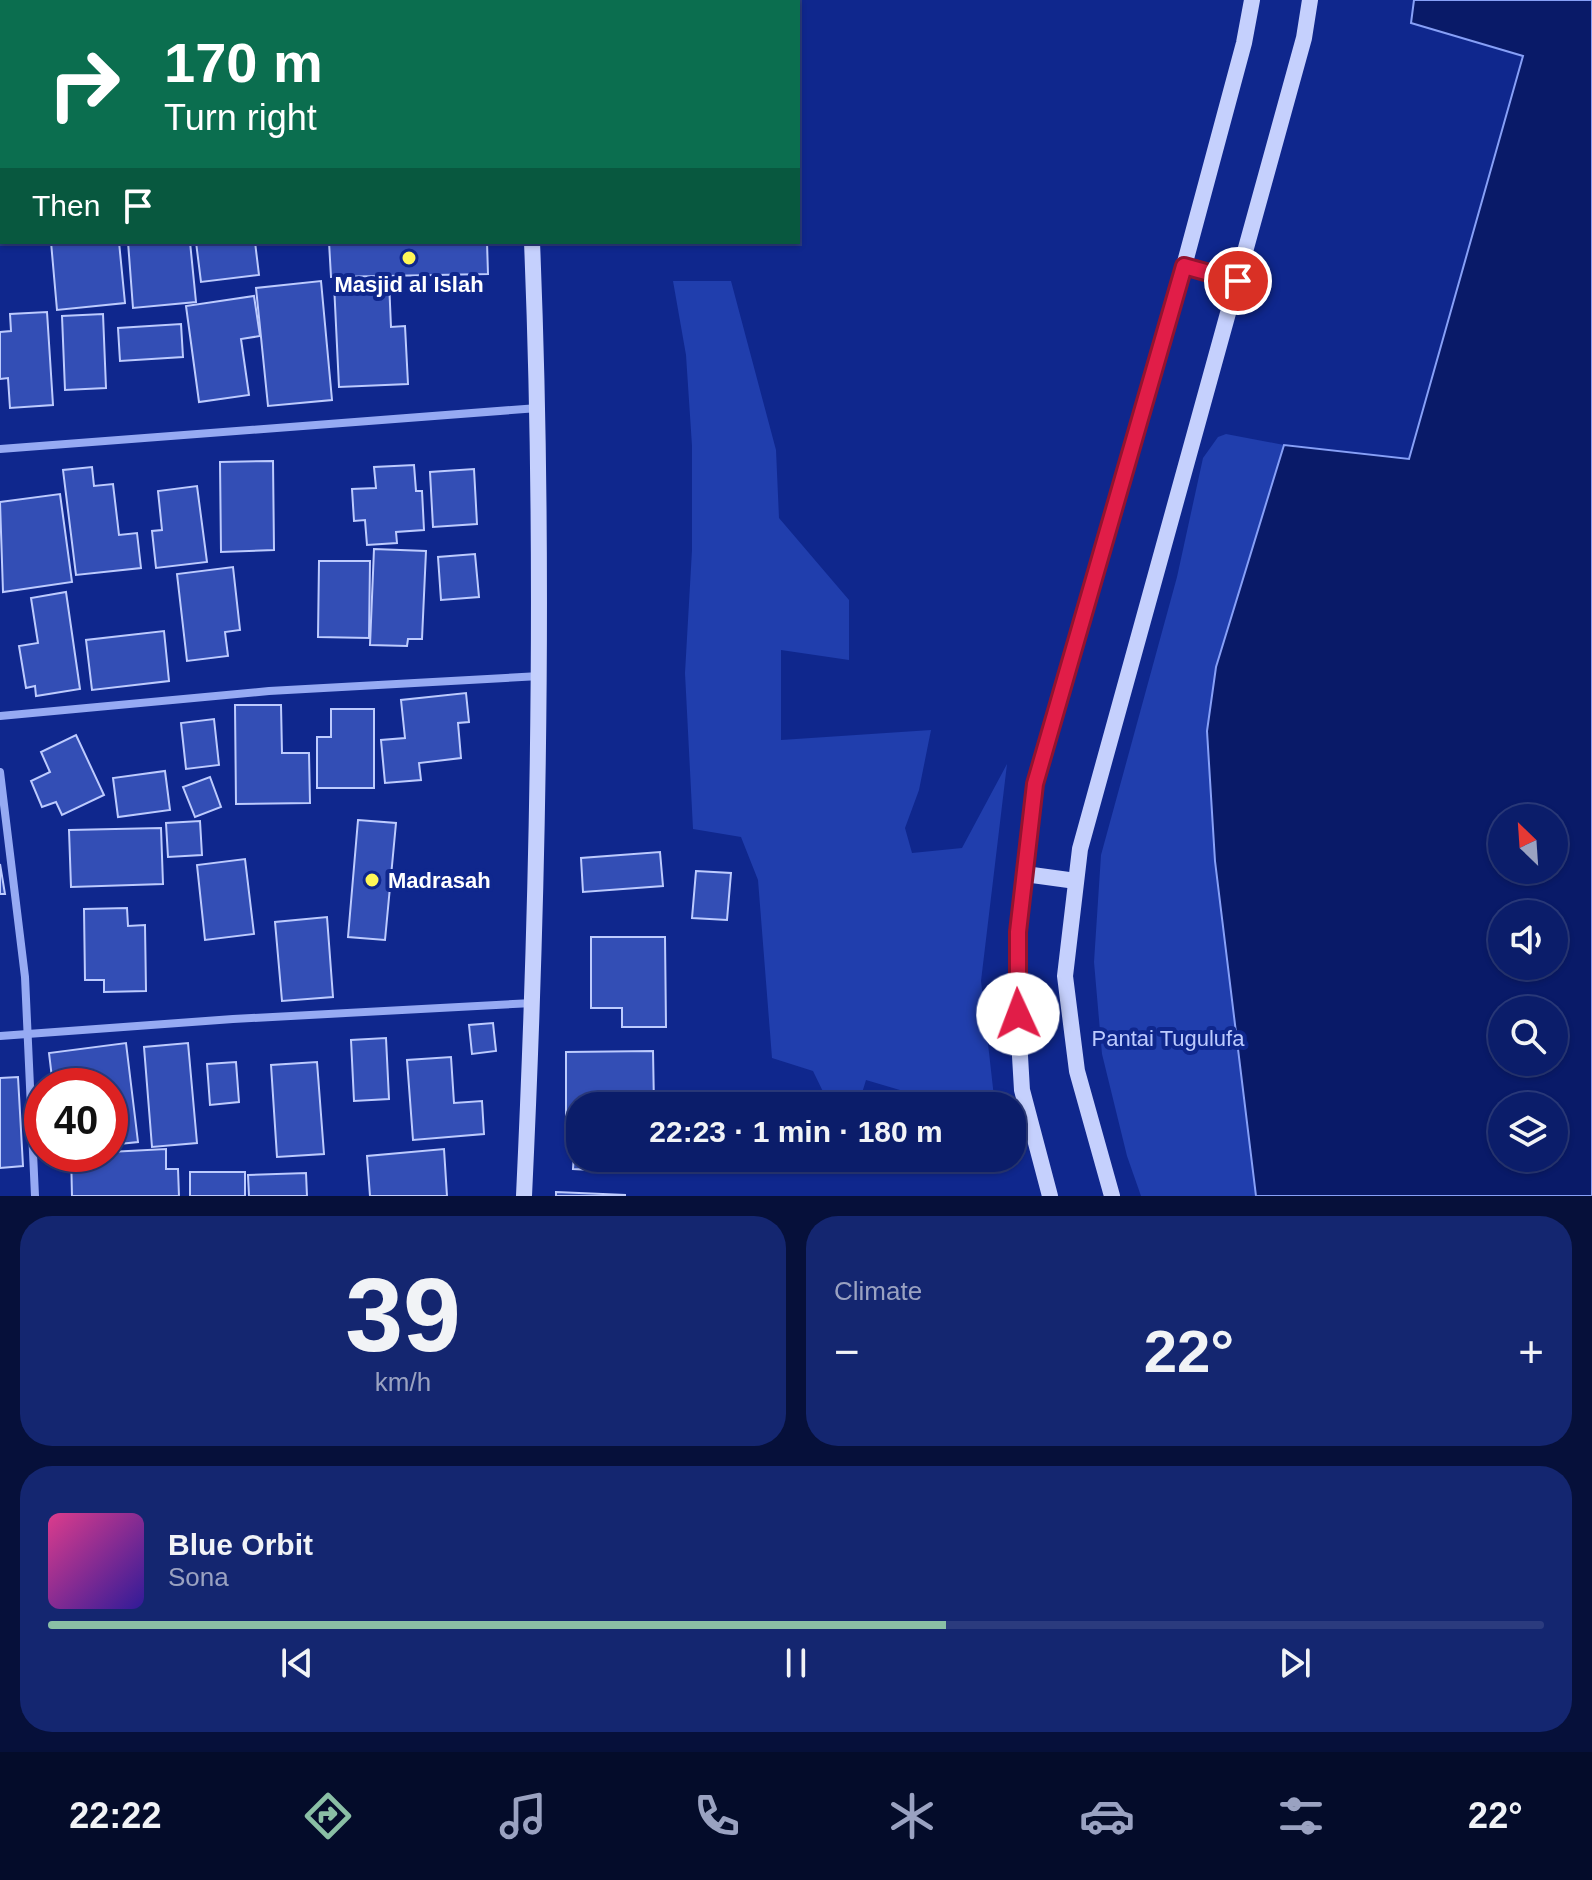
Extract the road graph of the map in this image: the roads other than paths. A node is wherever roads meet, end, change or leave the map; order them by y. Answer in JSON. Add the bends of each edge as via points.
{"nodes":[{"id":1,"x":1252,"y":0,"type":"edge"},
{"id":2,"x":1310,"y":0,"type":"edge"},
{"id":3,"x":532,"y":244,"type":"edge"},
{"id":4,"x":1184,"y":266,"type":"junction"},
{"id":5,"x":1238,"y":281,"type":"junction"},
{"id":6,"x":538,"y":408,"type":"junction"},
{"id":7,"x":0,"y":449,"type":"edge"},
{"id":8,"x":540,"y":676,"type":"junction"},
{"id":9,"x":0,"y":716,"type":"edge"},
{"id":10,"x":0,"y":772,"type":"edge"},
{"id":11,"x":4,"y":821,"type":"edge"},
{"id":12,"x":1025,"y":874,"type":"junction"},
{"id":13,"x":1076,"y":881,"type":"junction"},
{"id":14,"x":533,"y":1003,"type":"junction"},
{"id":15,"x":25,"y":1035,"type":"junction"},
{"id":16,"x":0,"y":1036,"type":"edge"},
{"id":17,"x":35,"y":1196,"type":"edge"},
{"id":18,"x":524,"y":1196,"type":"edge"},
{"id":19,"x":1050,"y":1196,"type":"edge"},
{"id":20,"x":1112,"y":1196,"type":"edge"}],
"edges":[{"from":1,"to":4,"type":"street"},
{"from":2,"to":5,"type":"street"},
{"from":3,"to":6,"type":"street"},
{"from":4,"to":5,"type":"street"},
{"from":4,"to":12,"type":"street","via":[[1035,784]]},
{"from":5,"to":13,"type":"street","via":[[1126,693],[1099,771]]},
{"from":6,"to":7,"type":"street"},
{"from":6,"to":8,"type":"street"},
{"from":8,"to":9,"type":"street","via":[[269,691]]},
{"from":8,"to":14,"type":"street"},
{"from":10,"to":11,"type":"street"},
{"from":11,"to":15,"type":"street","via":[[25,977]]},
{"from":12,"to":13,"type":"street"},
{"from":12,"to":19,"type":"street","via":[[1016,988],[1022,1090]]},
{"from":13,"to":20,"type":"street","via":[[1065,976],[1077,1071]]},
{"from":14,"to":15,"type":"street"},
{"from":14,"to":18,"type":"street"},
{"from":15,"to":16,"type":"street"},
{"from":15,"to":17,"type":"street"}]}
